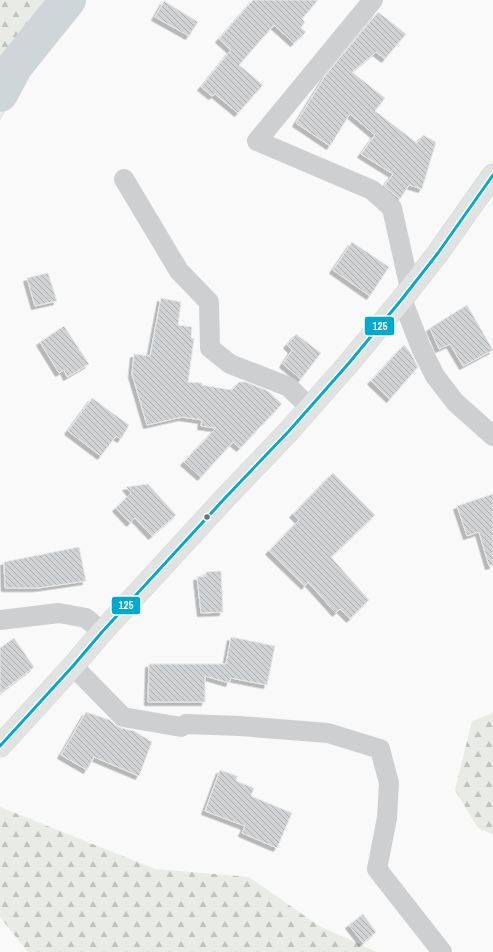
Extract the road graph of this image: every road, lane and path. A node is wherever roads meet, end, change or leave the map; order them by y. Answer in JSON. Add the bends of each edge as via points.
{"nodes":[{"id":1,"x":373,"y":0,"type":"edge"},
{"id":2,"x":493,"y":174,"type":"edge"},
{"id":3,"x":124,"y":179,"type":"dead end"},
{"id":4,"x":406,"y":294,"type":"junction"},
{"id":5,"x":310,"y":408,"type":"junction"},
{"id":6,"x":493,"y":436,"type":"edge"},
{"id":7,"x":0,"y":620,"type":"edge"},
{"id":8,"x":102,"y":632,"type":"junction"},
{"id":9,"x":73,"y":666,"type":"junction"},
{"id":10,"x":0,"y":746,"type":"edge"},
{"id":11,"x":442,"y":952,"type":"edge"}],
"edges":[{"from":1,"to":4,"type":"street","via":[[257,141],[372,190],[392,208]]},
{"from":2,"to":4,"type":"main road"},
{"from":3,"to":5,"type":"street","via":[[179,271],[209,302],[210,348],[230,364],[289,387]]},
{"from":4,"to":5,"type":"main road"},
{"from":4,"to":6,"type":"street","via":[[421,348],[436,376],[455,402]]},
{"from":5,"to":8,"type":"main road"},
{"from":7,"to":8,"type":"street","via":[[59,612],[86,618]]},
{"from":8,"to":9,"type":"main road"},
{"from":9,"to":10,"type":"main road"},
{"from":9,"to":11,"type":"street","via":[[123,717],[181,727],[194,724],[328,733],[380,749],[389,783],[387,818],[377,869]]}]}
